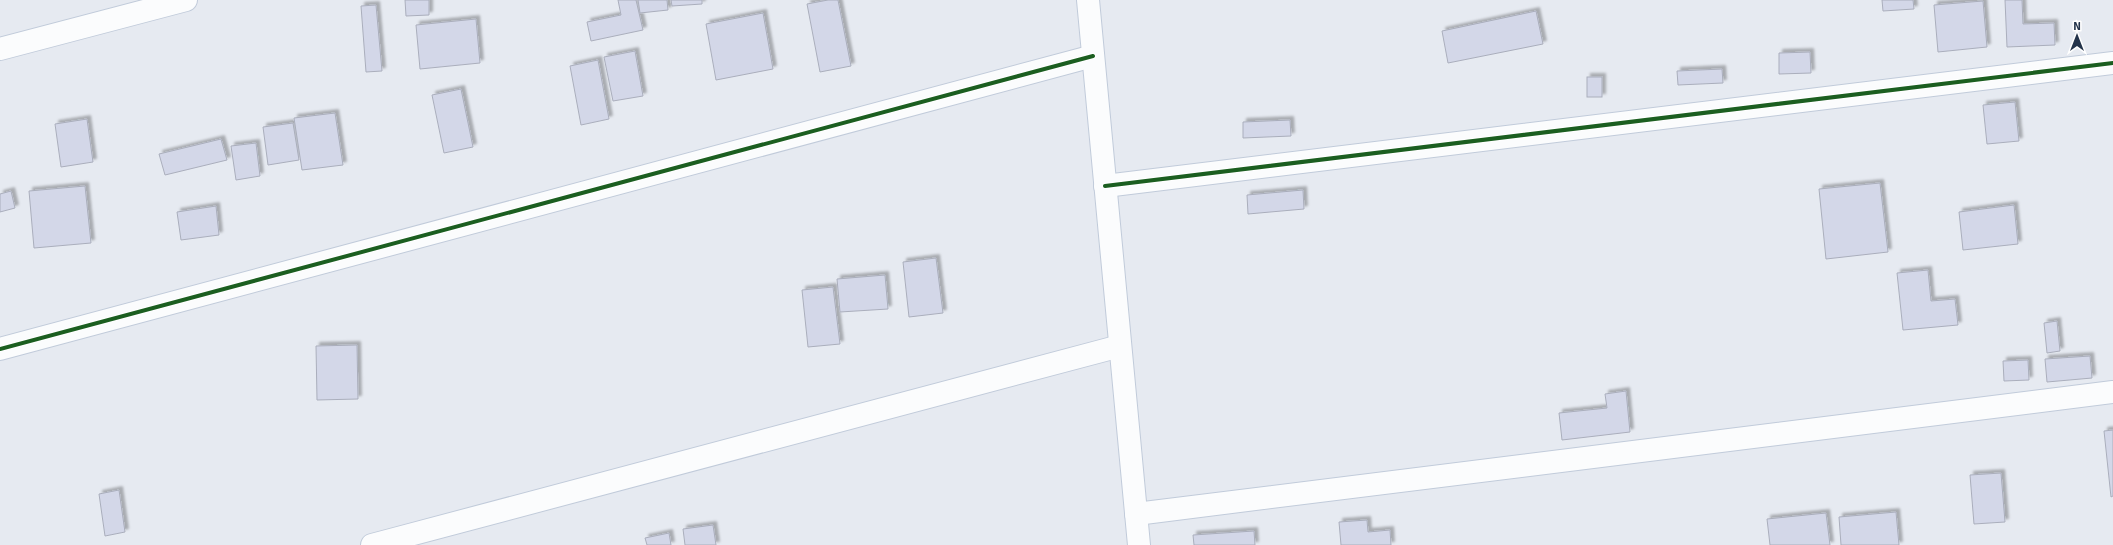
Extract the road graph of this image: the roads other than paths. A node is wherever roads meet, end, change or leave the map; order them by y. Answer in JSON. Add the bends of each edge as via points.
{"nodes":[{"id":1,"x":186,"y":0,"type":"edge"},
{"id":2,"x":1088,"y":0,"type":"edge"},
{"id":3,"x":0,"y":49,"type":"edge"},
{"id":4,"x":1093,"y":56,"type":"junction"},
{"id":5,"x":2113,"y":62,"type":"edge"},
{"id":6,"x":1105,"y":186,"type":"junction"},
{"id":7,"x":1120,"y":346,"type":"junction"},
{"id":8,"x":0,"y":349,"type":"edge"},
{"id":9,"x":2113,"y":392,"type":"edge"},
{"id":10,"x":1136,"y":514,"type":"junction"},
{"id":11,"x":372,"y":545,"type":"edge"},
{"id":12,"x":1139,"y":545,"type":"edge"}],
"edges":[{"from":1,"to":3,"type":"street"},
{"from":2,"to":4,"type":"street"},
{"from":4,"to":6,"type":"street"},
{"from":4,"to":8,"type":"street"},
{"from":5,"to":6,"type":"street"},
{"from":6,"to":7,"type":"street"},
{"from":7,"to":10,"type":"street"},
{"from":7,"to":11,"type":"street"},
{"from":9,"to":10,"type":"street"},
{"from":10,"to":12,"type":"street"}]}
